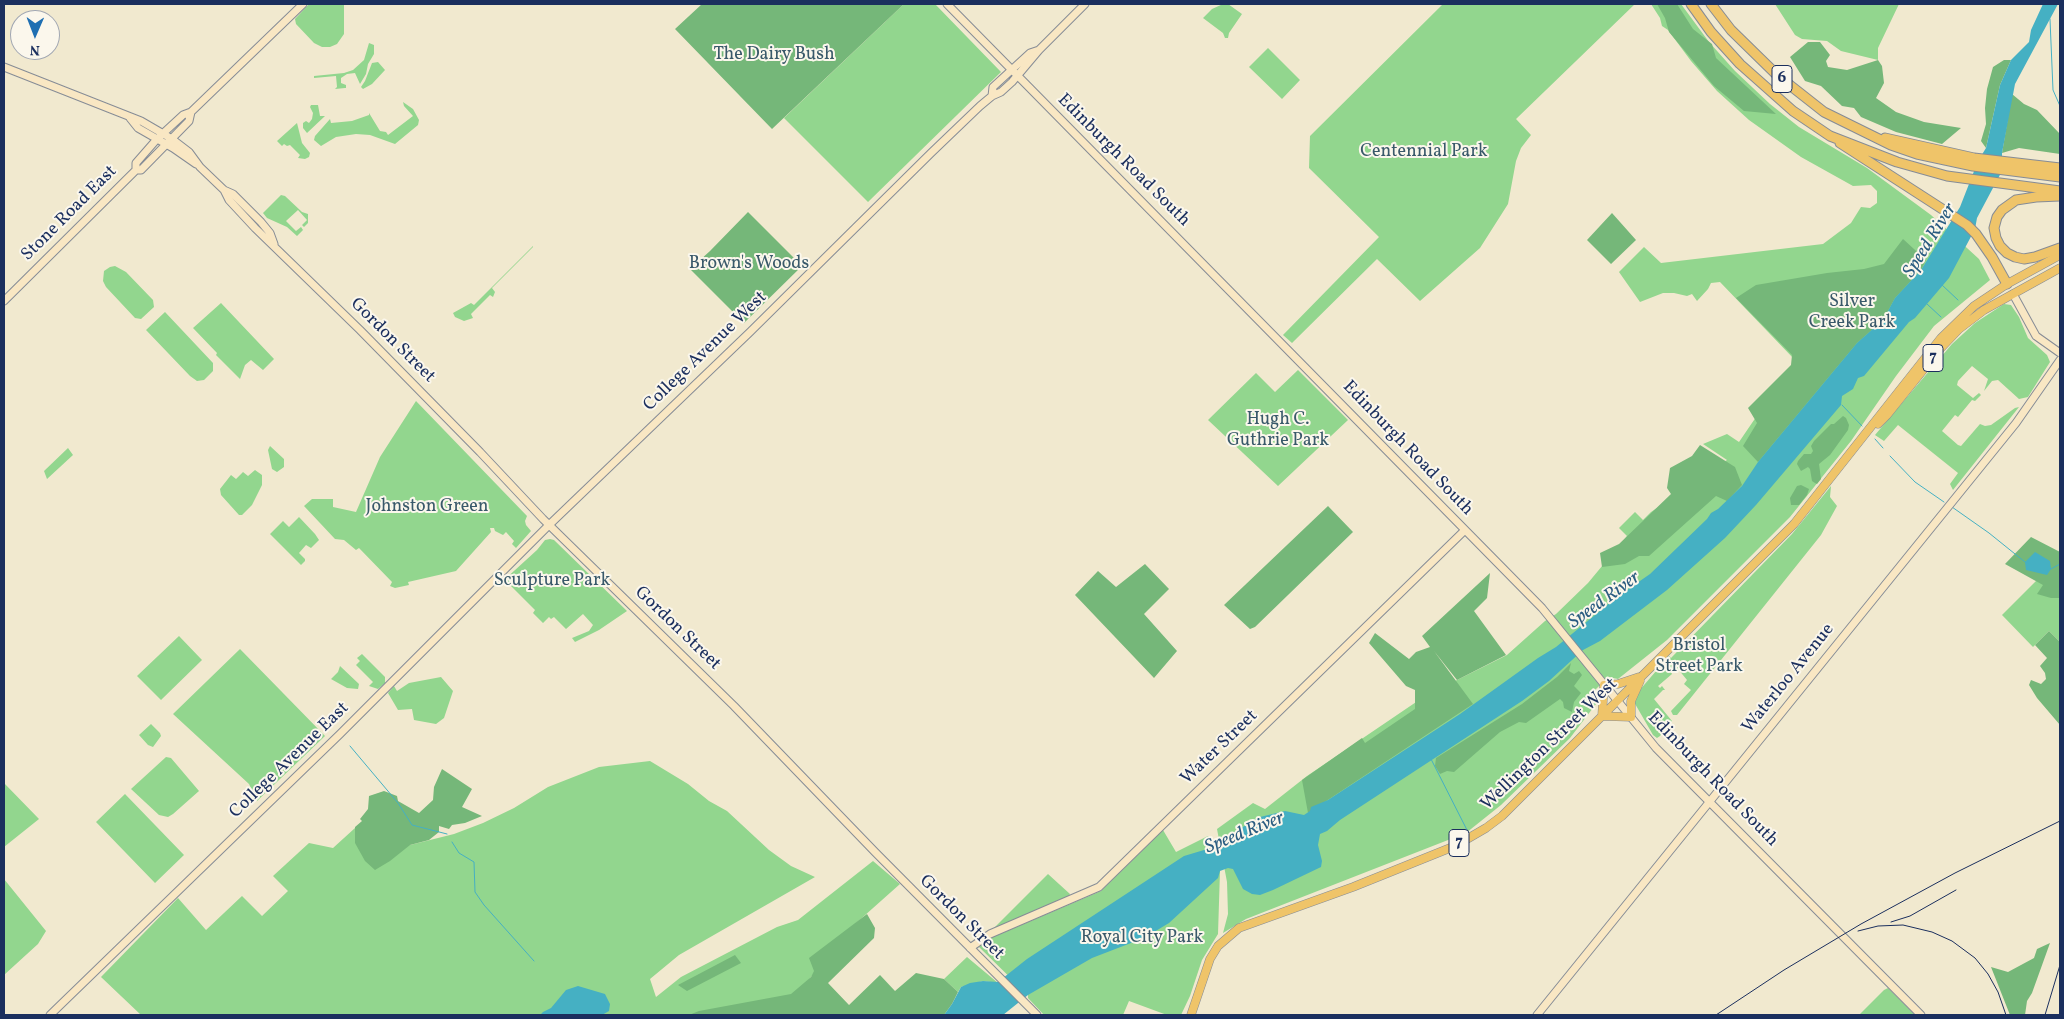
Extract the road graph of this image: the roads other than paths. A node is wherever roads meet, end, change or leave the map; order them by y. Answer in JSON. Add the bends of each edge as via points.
{"nodes":[{"id":1,"x":303,"y":4,"type":"edge"},
{"id":2,"x":947,"y":4,"type":"edge"},
{"id":3,"x":1085,"y":4,"type":"edge"},
{"id":4,"x":1691,"y":4,"type":"edge"},
{"id":5,"x":1711,"y":4,"type":"edge"},
{"id":6,"x":1039,"y":50,"type":"junction"},
{"id":7,"x":4,"y":67,"type":"edge"},
{"id":8,"x":1012,"y":70,"type":"junction"},
{"id":9,"x":1018,"y":76,"type":"junction"},
{"id":10,"x":992,"y":96,"type":"junction"},
{"id":11,"x":191,"y":112,"type":"junction"},
{"id":12,"x":130,"y":118,"type":"junction"},
{"id":13,"x":163,"y":134,"type":"junction"},
{"id":14,"x":1830,"y":136,"type":"junction"},
{"id":15,"x":157,"y":139,"type":"junction"},
{"id":16,"x":169,"y":141,"type":"junction"},
{"id":17,"x":2008,"y":166,"type":"junction"},
{"id":18,"x":2060,"y":168,"type":"edge"},
{"id":19,"x":136,"y":170,"type":"junction"},
{"id":20,"x":2060,"y":177,"type":"edge"},
{"id":21,"x":2060,"y":191,"type":"edge"},
{"id":22,"x":2060,"y":196,"type":"edge"},
{"id":23,"x":2060,"y":248,"type":"edge"},
{"id":24,"x":2060,"y":255,"type":"edge"},
{"id":25,"x":2060,"y":268,"type":"edge"},
{"id":26,"x":2007,"y":284,"type":"junction"},
{"id":27,"x":2013,"y":294,"type":"junction"},
{"id":28,"x":4,"y":301,"type":"edge"},
{"id":29,"x":2060,"y":353,"type":"edge"},
{"id":30,"x":2060,"y":360,"type":"edge"},
{"id":31,"x":1865,"y":436,"type":"junction"},
{"id":32,"x":549,"y":525,"type":"junction"},
{"id":33,"x":1465,"y":530,"type":"junction"},
{"id":34,"x":1641,"y":677,"type":"junction"},
{"id":35,"x":1604,"y":685,"type":"junction"},
{"id":36,"x":1618,"y":700,"type":"junction"},
{"id":37,"x":1602,"y":716,"type":"junction"},
{"id":38,"x":1630,"y":717,"type":"junction"},
{"id":39,"x":1709,"y":802,"type":"junction"},
{"id":40,"x":970,"y":948,"type":"junction"},
{"id":41,"x":50,"y":1015,"type":"edge"},
{"id":42,"x":1037,"y":1015,"type":"edge"},
{"id":43,"x":1190,"y":1015,"type":"edge"},
{"id":44,"x":1538,"y":1015,"type":"edge"},
{"id":45,"x":1921,"y":1015,"type":"edge"}],
"edges":[{"from":1,"to":11,"type":"main road"},
{"from":2,"to":8,"type":"main road","name":"Edinburgh Road South"},
{"from":3,"to":6,"type":"main road"},
{"from":4,"to":14,"type":"highway","number":"6","via":[[1740,64],[1793,111]]},
{"from":5,"to":17,"type":"highway","number":"6","via":[[1731,30],[1776,75],[1824,112],[1891,146]]},
{"from":6,"to":8,"type":"main road","name":"College Avenue West","via":[[1030,53]]},
{"from":6,"to":9,"type":"main road","name":"College Avenue West"},
{"from":7,"to":12,"type":"main road","name":"Gordon Street"},
{"from":8,"to":9,"type":"main road","name":"Edinburgh Road South"},
{"from":8,"to":10,"type":"main road","name":"College Avenue West","via":[[993,87]]},
{"from":9,"to":10,"type":"main road","name":"College Avenue West"},
{"from":9,"to":33,"type":"main road","name":"Edinburgh Road South"},
{"from":10,"to":32,"type":"main road","name":"College Avenue West"},
{"from":11,"to":13,"type":"main road","name":"Stone Road East","via":[[183,115]]},
{"from":11,"to":16,"type":"main road","name":"Stone Road East","via":[[189,121]]},
{"from":12,"to":13,"type":"main road","name":"Gordon Street"},
{"from":12,"to":15,"type":"main road","name":"Gordon Street","via":[[138,128]]},
{"from":13,"to":15,"type":"main road","name":"Stone Road East"},
{"from":13,"to":16,"type":"main road","name":"Gordon Street"},
{"from":14,"to":21,"type":"highway","number":"6","via":[[1897,162],[1947,176]]},
{"from":14,"to":26,"type":"highway","via":[[1967,225],[1982,242]]},
{"from":15,"to":16,"type":"main road","name":"Gordon Street"},
{"from":15,"to":19,"type":"main road","name":"Stone Road East","via":[[136,163]]},
{"from":16,"to":19,"type":"main road","name":"Stone Road East","via":[[141,170]]},
{"from":16,"to":32,"type":"main road","name":"Gordon Street","via":[[189,152],[200,167],[261,222],[270,232],[274,244],[443,413]]},
{"from":17,"to":18,"type":"highway"},
{"from":17,"to":20,"type":"highway","number":"6"},
{"from":19,"to":28,"type":"main road","name":"Stone Road East"},
{"from":22,"to":23,"type":"highway","via":[[2016,200],[2002,210],[1994,228],[2000,246],[2015,257],[2035,258]]},
{"from":24,"to":26,"type":"main road","name":"Wellington Street West","number":"7"},
{"from":25,"to":27,"type":"main road","name":"Wellington Street West","number":"7"},
{"from":26,"to":27,"type":"main road"},
{"from":26,"to":31,"type":"main road","name":"Wellington Street West","number":"7","via":[[1974,306],[1941,338]]},
{"from":27,"to":29,"type":"main road","via":[[2036,336]]},
{"from":27,"to":31,"type":"main road","name":"Wellington Street West","number":"7","via":[[1984,310],[1960,329],[1887,416]]},
{"from":30,"to":39,"type":"main road","name":"Waterloo Avenue","via":[[2016,423]]},
{"from":31,"to":34,"type":"main road","name":"Wellington Street West","number":"7","via":[[1794,524]]},
{"from":32,"to":40,"type":"main road","name":"Gordon Street","via":[[734,706]]},
{"from":32,"to":41,"type":"main road","name":"College Avenue East"},
{"from":33,"to":35,"type":"main road","name":"Edinburgh Road South","via":[[1542,608]]},
{"from":33,"to":40,"type":"main road","name":"Water Street","via":[[1099,887],[990,934]]},
{"from":34,"to":35,"type":"main road"},
{"from":34,"to":36,"type":"main road","name":"Wellington Street West","number":"7"},
{"from":34,"to":38,"type":"main road","via":[[1631,701]]},
{"from":35,"to":36,"type":"main road","name":"Edinburgh Road South"},
{"from":35,"to":37,"type":"main road"},
{"from":36,"to":37,"type":"main road","name":"Wellington Street West","number":"7"},
{"from":36,"to":38,"type":"main road","name":"Edinburgh Road South"},
{"from":37,"to":38,"type":"main road"},
{"from":37,"to":43,"type":"main road","name":"Wellington Street West","number":"7","via":[[1502,816],[1472,837],[1353,887],[1248,924],[1229,935],[1210,959]]},
{"from":38,"to":39,"type":"main road","name":"Edinburgh Road South"},
{"from":39,"to":44,"type":"main road","name":"Waterloo Avenue"},
{"from":39,"to":45,"type":"main road","name":"Edinburgh Road South"},
{"from":40,"to":42,"type":"main road","name":"Gordon Street"}]}
